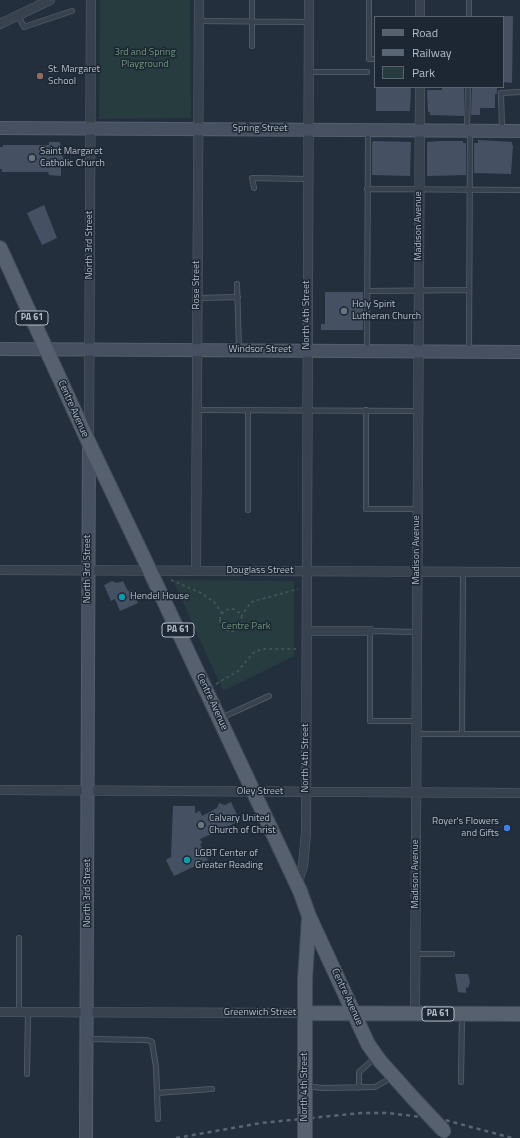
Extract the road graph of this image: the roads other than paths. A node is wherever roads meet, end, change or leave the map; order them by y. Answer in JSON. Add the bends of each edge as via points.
{"nodes":[{"id":1,"x":50,"y":0,"type":"edge"},
{"id":2,"x":91,"y":0,"type":"edge"},
{"id":3,"x":199,"y":0,"type":"edge"},
{"id":4,"x":252,"y":0,"type":"edge"},
{"id":5,"x":309,"y":0,"type":"edge"},
{"id":6,"x":369,"y":0,"type":"edge"},
{"id":7,"x":420,"y":0,"type":"edge"},
{"id":8,"x":469,"y":0,"type":"edge"},
{"id":9,"x":72,"y":11,"type":"dead end"},
{"id":10,"x":18,"y":15,"type":"junction"},
{"id":11,"x":420,"y":16,"type":"edge"},
{"id":12,"x":469,"y":16,"type":"edge"},
{"id":13,"x":198,"y":21,"type":"junction"},
{"id":14,"x":252,"y":22,"type":"junction"},
{"id":15,"x":308,"y":22,"type":"junction"},
{"id":16,"x":0,"y":24,"type":"edge"},
{"id":17,"x":252,"y":46,"type":"dead end"},
{"id":18,"x":374,"y":59,"type":"edge"},
{"id":19,"x":308,"y":72,"type":"junction"},
{"id":20,"x":367,"y":72,"type":"dead end"},
{"id":21,"x":420,"y":88,"type":"edge"},
{"id":22,"x":468,"y":88,"type":"edge"},
{"id":23,"x":520,"y":92,"type":"edge"},
{"id":24,"x":0,"y":128,"type":"edge"},
{"id":25,"x":90,"y":128,"type":"junction"},
{"id":26,"x":198,"y":129,"type":"junction"},
{"id":27,"x":308,"y":130,"type":"junction"},
{"id":28,"x":368,"y":130,"type":"junction"},
{"id":29,"x":419,"y":130,"type":"junction"},
{"id":30,"x":469,"y":131,"type":"junction"},
{"id":31,"x":502,"y":131,"type":"junction"},
{"id":32,"x":520,"y":131,"type":"edge"},
{"id":33,"x":308,"y":179,"type":"junction"},
{"id":34,"x":254,"y":188,"type":"dead end"},
{"id":35,"x":368,"y":189,"type":"junction"},
{"id":36,"x":419,"y":189,"type":"junction"},
{"id":37,"x":470,"y":189,"type":"junction"},
{"id":38,"x":520,"y":190,"type":"edge"},
{"id":39,"x":0,"y":248,"type":"edge"},
{"id":40,"x":237,"y":284,"type":"dead end"},
{"id":41,"x":469,"y":290,"type":"junction"},
{"id":42,"x":367,"y":291,"type":"junction"},
{"id":43,"x":418,"y":291,"type":"junction"},
{"id":44,"x":238,"y":297,"type":"junction"},
{"id":45,"x":197,"y":298,"type":"junction"},
{"id":46,"x":0,"y":349,"type":"edge"},
{"id":47,"x":46,"y":349,"type":"junction"},
{"id":48,"x":90,"y":350,"type":"junction"},
{"id":49,"x":197,"y":350,"type":"junction"},
{"id":50,"x":239,"y":350,"type":"junction"},
{"id":51,"x":307,"y":351,"type":"junction"},
{"id":52,"x":366,"y":351,"type":"junction"},
{"id":53,"x":419,"y":351,"type":"junction"},
{"id":54,"x":469,"y":351,"type":"junction"},
{"id":55,"x":520,"y":352,"type":"edge"},
{"id":56,"x":197,"y":410,"type":"junction"},
{"id":57,"x":248,"y":410,"type":"junction"},
{"id":58,"x":307,"y":410,"type":"junction"},
{"id":59,"x":366,"y":410,"type":"junction"},
{"id":60,"x":418,"y":411,"type":"junction"},
{"id":61,"x":89,"y":443,"type":"junction"},
{"id":62,"x":417,"y":509,"type":"junction"},
{"id":63,"x":248,"y":510,"type":"dead end"},
{"id":64,"x":0,"y":570,"type":"edge"},
{"id":65,"x":88,"y":570,"type":"junction"},
{"id":66,"x":150,"y":571,"type":"junction"},
{"id":67,"x":196,"y":571,"type":"junction"},
{"id":68,"x":307,"y":571,"type":"junction"},
{"id":69,"x":417,"y":572,"type":"junction"},
{"id":70,"x":463,"y":572,"type":"junction"},
{"id":71,"x":520,"y":572,"type":"edge"},
{"id":72,"x":306,"y":631,"type":"junction"},
{"id":73,"x":370,"y":631,"type":"junction"},
{"id":74,"x":417,"y":632,"type":"junction"},
{"id":75,"x":269,"y":696,"type":"dead end"},
{"id":76,"x":219,"y":719,"type":"junction"},
{"id":77,"x":416,"y":722,"type":"junction"},
{"id":78,"x":416,"y":734,"type":"junction"},
{"id":79,"x":462,"y":734,"type":"junction"},
{"id":80,"x":520,"y":734,"type":"edge"},
{"id":81,"x":0,"y":790,"type":"edge"},
{"id":82,"x":88,"y":791,"type":"junction"},
{"id":83,"x":253,"y":792,"type":"junction"},
{"id":84,"x":306,"y":792,"type":"junction"},
{"id":85,"x":416,"y":793,"type":"junction"},
{"id":86,"x":520,"y":793,"type":"edge"},
{"id":87,"x":297,"y":885,"type":"junction"},
{"id":88,"x":309,"y":916,"type":"junction"},
{"id":89,"x":19,"y":938,"type":"dead end"},
{"id":90,"x":416,"y":954,"type":"junction"},
{"id":91,"x":452,"y":954,"type":"dead end"},
{"id":92,"x":0,"y":1012,"type":"edge"},
{"id":93,"x":23,"y":1012,"type":"junction"},
{"id":94,"x":87,"y":1012,"type":"junction"},
{"id":95,"x":305,"y":1013,"type":"junction"},
{"id":96,"x":355,"y":1014,"type":"junction"},
{"id":97,"x":415,"y":1014,"type":"junction"},
{"id":98,"x":462,"y":1014,"type":"junction"},
{"id":99,"x":520,"y":1014,"type":"edge"},
{"id":100,"x":87,"y":1040,"type":"junction"},
{"id":101,"x":377,"y":1056,"type":"junction"},
{"id":102,"x":27,"y":1074,"type":"dead end"},
{"id":103,"x":394,"y":1076,"type":"junction"},
{"id":104,"x":462,"y":1082,"type":"dead end"},
{"id":105,"x":359,"y":1088,"type":"junction"},
{"id":106,"x":212,"y":1089,"type":"dead end"},
{"id":107,"x":306,"y":1091,"type":"junction"},
{"id":108,"x":157,"y":1093,"type":"junction"},
{"id":109,"x":158,"y":1119,"type":"dead end"},
{"id":110,"x":448,"y":1135,"type":"edge"},
{"id":111,"x":86,"y":1138,"type":"edge"},
{"id":112,"x":305,"y":1138,"type":"edge"}],
"edges":[{"from":1,"to":10,"type":"street"},
{"from":2,"to":25,"type":"street","name":"North 3rd Street"},
{"from":3,"to":13,"type":"street","name":"Rose Street"},
{"from":4,"to":14,"type":"lane"},
{"from":5,"to":15,"type":"street","name":"North 4th Street"},
{"from":6,"to":18,"type":"lane","via":[[369,59]]},
{"from":7,"to":11,"type":"street"},
{"from":8,"to":12,"type":"lane"},
{"from":9,"to":10,"type":"lane","via":[[24,27]]},
{"from":10,"to":16,"type":"street"},
{"from":13,"to":14,"type":"lane"},
{"from":13,"to":26,"type":"street","name":"Rose Street"},
{"from":14,"to":15,"type":"lane"},
{"from":14,"to":17,"type":"lane"},
{"from":15,"to":19,"type":"street","name":"North 4th Street"},
{"from":19,"to":20,"type":"lane"},
{"from":19,"to":27,"type":"street","name":"North 4th Street"},
{"from":21,"to":29,"type":"street","name":"Madison Avenue"},
{"from":22,"to":30,"type":"lane"},
{"from":23,"to":31,"type":"lane","via":[[501,92]]},
{"from":24,"to":25,"type":"main road","name":"Spring Street"},
{"from":25,"to":26,"type":"main road","name":"Spring Street"},
{"from":25,"to":48,"type":"street","name":"North 3rd Street"},
{"from":26,"to":27,"type":"main road","name":"Spring Street"},
{"from":26,"to":45,"type":"street","name":"Rose Street"},
{"from":27,"to":28,"type":"main road","name":"Spring Street"},
{"from":27,"to":33,"type":"street","name":"North 4th Street"},
{"from":28,"to":29,"type":"main road","name":"Spring Street"},
{"from":28,"to":35,"type":"lane"},
{"from":29,"to":30,"type":"main road","name":"Spring Street"},
{"from":29,"to":36,"type":"street","name":"Madison Avenue"},
{"from":30,"to":31,"type":"main road","name":"Spring Street"},
{"from":30,"to":37,"type":"lane"},
{"from":31,"to":32,"type":"main road","name":"Spring Street"},
{"from":33,"to":34,"type":"lane","via":[[252,178]]},
{"from":33,"to":51,"type":"street","name":"North 4th Street"},
{"from":35,"to":36,"type":"lane"},
{"from":35,"to":42,"type":"lane"},
{"from":36,"to":37,"type":"lane"},
{"from":36,"to":43,"type":"street","name":"Madison Avenue"},
{"from":37,"to":38,"type":"lane"},
{"from":37,"to":41,"type":"lane"},
{"from":39,"to":47,"type":"main road","name":"Centre Avenue","number":"PA 61"},
{"from":40,"to":44,"type":"lane"},
{"from":41,"to":43,"type":"lane"},
{"from":41,"to":54,"type":"lane"},
{"from":42,"to":43,"type":"lane"},
{"from":42,"to":52,"type":"lane"},
{"from":43,"to":53,"type":"street","name":"Madison Avenue"},
{"from":44,"to":45,"type":"lane"},
{"from":44,"to":50,"type":"lane"},
{"from":45,"to":49,"type":"street","name":"Rose Street"},
{"from":46,"to":47,"type":"main road","name":"Windsor Street"},
{"from":47,"to":48,"type":"main road","name":"Windsor Street"},
{"from":47,"to":61,"type":"main road","name":"Centre Avenue","number":"PA 61"},
{"from":48,"to":49,"type":"main road","name":"Windsor Street"},
{"from":48,"to":61,"type":"street","name":"North 3rd Street"},
{"from":49,"to":50,"type":"main road","name":"Windsor Street"},
{"from":49,"to":56,"type":"street","name":"Rose Street"},
{"from":50,"to":51,"type":"main road","name":"Windsor Street"},
{"from":51,"to":52,"type":"main road","name":"Windsor Street"},
{"from":51,"to":58,"type":"street","name":"North 4th Street"},
{"from":52,"to":53,"type":"main road","name":"Windsor Street"},
{"from":53,"to":54,"type":"main road","name":"Windsor Street"},
{"from":53,"to":60,"type":"street","name":"Madison Avenue"},
{"from":54,"to":55,"type":"main road","name":"Windsor Street"},
{"from":56,"to":57,"type":"lane"},
{"from":56,"to":67,"type":"street","name":"Rose Street"},
{"from":57,"to":58,"type":"lane"},
{"from":57,"to":63,"type":"lane"},
{"from":58,"to":59,"type":"lane"},
{"from":58,"to":68,"type":"street","name":"North 4th Street"},
{"from":59,"to":60,"type":"lane"},
{"from":59,"to":62,"type":"lane","via":[[366,509]]},
{"from":60,"to":62,"type":"street","name":"Madison Avenue"},
{"from":61,"to":65,"type":"main road","name":"North 3rd Street"},
{"from":61,"to":66,"type":"main road","name":"Centre Avenue","number":"PA 61"},
{"from":62,"to":69,"type":"street","name":"Madison Avenue"},
{"from":64,"to":65,"type":"street","name":"Douglass Street"},
{"from":65,"to":66,"type":"street","name":"Douglass Street"},
{"from":65,"to":82,"type":"main road","name":"North 3rd Street"},
{"from":66,"to":67,"type":"street","name":"Douglass Street"},
{"from":66,"to":76,"type":"main road","name":"Centre Avenue","number":"PA 61"},
{"from":67,"to":68,"type":"street","name":"Douglass Street"},
{"from":68,"to":69,"type":"street","name":"Douglass Street"},
{"from":68,"to":72,"type":"street","name":"North 4th Street"},
{"from":69,"to":70,"type":"street","name":"Douglass Street"},
{"from":69,"to":74,"type":"street","name":"Madison Avenue"},
{"from":70,"to":71,"type":"street","name":"Douglass Street"},
{"from":70,"to":79,"type":"lane"},
{"from":72,"to":73,"type":"street"},
{"from":72,"to":84,"type":"street","name":"North 4th Street"},
{"from":73,"to":74,"type":"lane"},
{"from":73,"to":77,"type":"lane","via":[[370,721]]},
{"from":74,"to":77,"type":"street","name":"Madison Avenue"},
{"from":75,"to":76,"type":"lane"},
{"from":76,"to":83,"type":"main road","name":"Centre Avenue","number":"PA 61"},
{"from":77,"to":78,"type":"street","name":"Madison Avenue"},
{"from":78,"to":79,"type":"lane"},
{"from":78,"to":85,"type":"street","name":"Madison Avenue"},
{"from":79,"to":80,"type":"lane"},
{"from":81,"to":82,"type":"street","name":"Oley Street"},
{"from":82,"to":83,"type":"street","name":"Oley Street"},
{"from":82,"to":94,"type":"main road","name":"North 3rd Street"},
{"from":83,"to":84,"type":"street","name":"Oley Street"},
{"from":83,"to":87,"type":"main road","name":"Centre Avenue","number":"PA 61"},
{"from":84,"to":85,"type":"street","name":"Oley Street"},
{"from":84,"to":87,"type":"street","name":"North 4th Street","via":[[303,866]]},
{"from":85,"to":86,"type":"street","name":"Oley Street"},
{"from":85,"to":90,"type":"street","name":"Madison Avenue"},
{"from":87,"to":88,"type":"main road","name":"Centre Avenue","number":"PA 61"},
{"from":88,"to":95,"type":"main road","name":"North 4th Street","number":"PA 61"},
{"from":88,"to":96,"type":"main road","name":"Centre Avenue","number":"PA 61"},
{"from":89,"to":93,"type":"lane"},
{"from":90,"to":91,"type":"lane"},
{"from":90,"to":97,"type":"street","name":"Madison Avenue"},
{"from":92,"to":93,"type":"street","name":"Greenwich Street"},
{"from":93,"to":94,"type":"street","name":"Greenwich Street"},
{"from":93,"to":102,"type":"lane"},
{"from":94,"to":95,"type":"street","name":"Greenwich Street"},
{"from":94,"to":100,"type":"main road","name":"North 3rd Street"},
{"from":95,"to":96,"type":"main road","name":"Greenwich Street","number":"PA 61"},
{"from":95,"to":107,"type":"main road","name":"North 4th Street"},
{"from":96,"to":97,"type":"main road","name":"Greenwich Street","number":"PA 61"},
{"from":96,"to":101,"type":"main road","name":"Centre Avenue","via":[[368,1044]]},
{"from":97,"to":98,"type":"main road","name":"Greenwich Street","number":"PA 61"},
{"from":98,"to":99,"type":"main road","name":"Greenwich Street","number":"PA 61"},
{"from":98,"to":104,"type":"lane"},
{"from":100,"to":108,"type":"lane","via":[[152,1042]]},
{"from":100,"to":111,"type":"main road","name":"North 3rd Street"},
{"from":101,"to":103,"type":"main road","name":"Centre Avenue"},
{"from":101,"to":105,"type":"lane","via":[[359,1072]]},
{"from":103,"to":105,"type":"lane","via":[[375,1087]]},
{"from":103,"to":110,"type":"main road","name":"Centre Avenue","bridge":true},
{"from":105,"to":107,"type":"lane","via":[[322,1088]]},
{"from":106,"to":108,"type":"lane"},
{"from":107,"to":112,"type":"main road","name":"North 4th Street","bridge":true},
{"from":108,"to":109,"type":"lane"}]}
